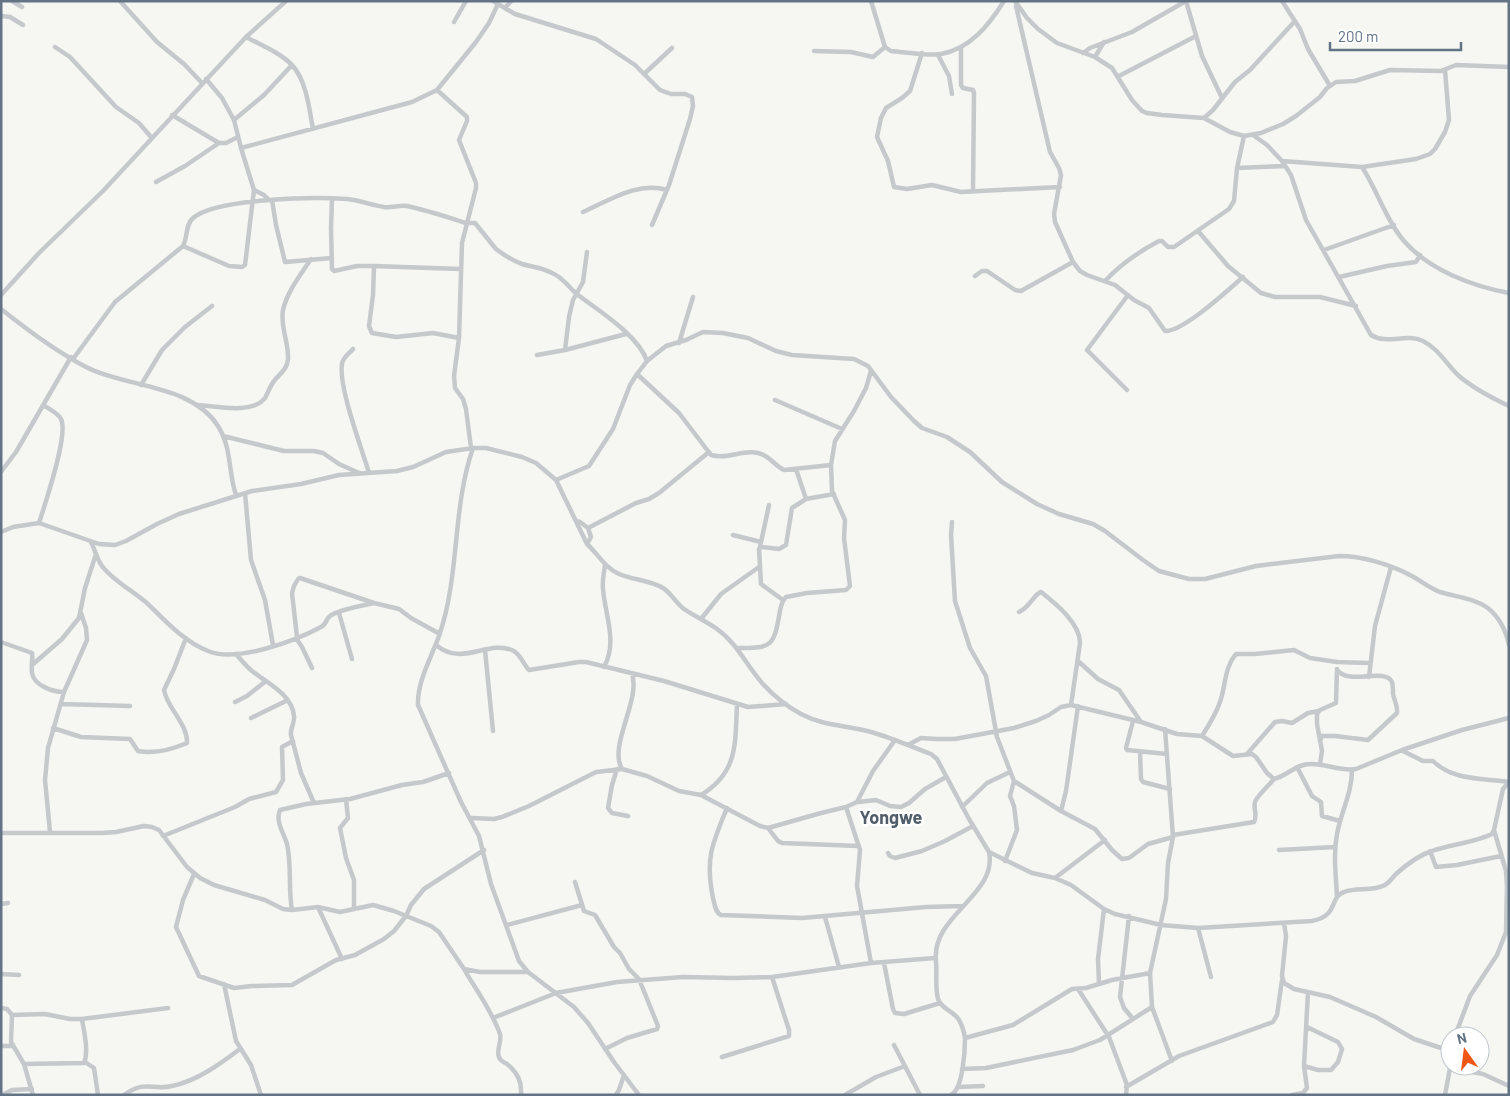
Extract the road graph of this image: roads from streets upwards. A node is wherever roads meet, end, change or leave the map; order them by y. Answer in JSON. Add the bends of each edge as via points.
{"nodes":[{"id":1,"x":12,"y":1,"type":"edge"},
{"id":2,"x":120,"y":1,"type":"edge"},
{"id":3,"x":286,"y":1,"type":"edge"},
{"id":4,"x":466,"y":1,"type":"edge"},
{"id":5,"x":493,"y":1,"type":"edge"},
{"id":6,"x":511,"y":1,"type":"edge"},
{"id":7,"x":871,"y":1,"type":"edge"},
{"id":8,"x":1004,"y":1,"type":"edge"},
{"id":9,"x":1186,"y":1,"type":"edge"},
{"id":10,"x":1282,"y":1,"type":"edge"},
{"id":11,"x":1015,"y":2,"type":"edge"},
{"id":12,"x":498,"y":4,"type":"junction"},
{"id":13,"x":22,"y":7,"type":"dead end"},
{"id":14,"x":506,"y":8,"type":"junction"},
{"id":15,"x":1,"y":17,"type":"edge"},
{"id":16,"x":1295,"y":21,"type":"junction"},
{"id":17,"x":454,"y":22,"type":"dead end"},
{"id":18,"x":23,"y":25,"type":"dead end"},
{"id":19,"x":1196,"y":36,"type":"junction"},
{"id":20,"x":246,"y":37,"type":"junction"},
{"id":21,"x":1104,"y":42,"type":"junction"},
{"id":22,"x":55,"y":47,"type":"dead end"},
{"id":23,"x":672,"y":48,"type":"dead end"},
{"id":24,"x":885,"y":48,"type":"junction"},
{"id":25,"x":961,"y":48,"type":"junction"},
{"id":26,"x":814,"y":51,"type":"dead end"},
{"id":27,"x":922,"y":53,"type":"junction"},
{"id":28,"x":1083,"y":53,"type":"junction"},
{"id":29,"x":938,"y":54,"type":"junction"},
{"id":30,"x":1095,"y":58,"type":"junction"},
{"id":31,"x":292,"y":65,"type":"junction"},
{"id":32,"x":1509,"y":67,"type":"edge"},
{"id":33,"x":1445,"y":70,"type":"junction"},
{"id":34,"x":644,"y":74,"type":"junction"},
{"id":35,"x":1119,"y":76,"type":"junction"},
{"id":36,"x":206,"y":78,"type":"junction"},
{"id":37,"x":202,"y":83,"type":"junction"},
{"id":38,"x":1330,"y":86,"type":"junction"},
{"id":39,"x":437,"y":90,"type":"junction"},
{"id":40,"x":952,"y":94,"type":"dead end"},
{"id":41,"x":1222,"y":98,"type":"junction"},
{"id":42,"x":172,"y":115,"type":"junction"},
{"id":43,"x":1204,"y":118,"type":"junction"},
{"id":44,"x":234,"y":120,"type":"junction"},
{"id":45,"x":312,"y":129,"type":"junction"},
{"id":46,"x":1252,"y":135,"type":"junction"},
{"id":47,"x":1244,"y":136,"type":"junction"},
{"id":48,"x":151,"y":137,"type":"junction"},
{"id":49,"x":238,"y":137,"type":"junction"},
{"id":50,"x":219,"y":142,"type":"junction"},
{"id":51,"x":240,"y":148,"type":"junction"},
{"id":52,"x":1282,"y":161,"type":"junction"},
{"id":53,"x":1286,"y":166,"type":"junction"},
{"id":54,"x":1362,"y":167,"type":"junction"},
{"id":55,"x":1237,"y":168,"type":"junction"},
{"id":56,"x":156,"y":182,"type":"dead end"},
{"id":57,"x":1060,"y":187,"type":"junction"},
{"id":58,"x":254,"y":190,"type":"junction"},
{"id":59,"x":667,"y":190,"type":"junction"},
{"id":60,"x":973,"y":191,"type":"junction"},
{"id":61,"x":332,"y":199,"type":"junction"},
{"id":62,"x":270,"y":200,"type":"junction"},
{"id":63,"x":254,"y":203,"type":"junction"},
{"id":64,"x":583,"y":212,"type":"dead end"},
{"id":65,"x":466,"y":223,"type":"junction"},
{"id":66,"x":652,"y":225,"type":"dead end"},
{"id":67,"x":1394,"y":225,"type":"junction"},
{"id":68,"x":1198,"y":231,"type":"junction"},
{"id":69,"x":183,"y":246,"type":"junction"},
{"id":70,"x":1324,"y":250,"type":"junction"},
{"id":71,"x":587,"y":252,"type":"dead end"},
{"id":72,"x":1420,"y":254,"type":"junction"},
{"id":73,"x":332,"y":258,"type":"junction"},
{"id":74,"x":311,"y":260,"type":"junction"},
{"id":75,"x":1073,"y":262,"type":"junction"},
{"id":76,"x":374,"y":266,"type":"junction"},
{"id":77,"x":460,"y":269,"type":"junction"},
{"id":78,"x":975,"y":276,"type":"dead end"},
{"id":79,"x":1242,"y":277,"type":"junction"},
{"id":80,"x":1339,"y":277,"type":"junction"},
{"id":81,"x":1104,"y":281,"type":"junction"},
{"id":82,"x":1509,"y":292,"type":"edge"},
{"id":83,"x":577,"y":294,"type":"junction"},
{"id":84,"x":1,"y":295,"type":"edge"},
{"id":85,"x":1128,"y":295,"type":"junction"},
{"id":86,"x":693,"y":297,"type":"dead end"},
{"id":87,"x":212,"y":306,"type":"dead end"},
{"id":88,"x":1356,"y":306,"type":"junction"},
{"id":89,"x":1,"y":309,"type":"edge"},
{"id":90,"x":626,"y":334,"type":"junction"},
{"id":91,"x":459,"y":338,"type":"junction"},
{"id":92,"x":679,"y":342,"type":"junction"},
{"id":93,"x":354,"y":349,"type":"dead end"},
{"id":94,"x":565,"y":350,"type":"junction"},
{"id":95,"x":538,"y":355,"type":"dead end"},
{"id":96,"x":72,"y":358,"type":"junction"},
{"id":97,"x":646,"y":361,"type":"junction"},
{"id":98,"x":871,"y":371,"type":"junction"},
{"id":99,"x":637,"y":374,"type":"junction"},
{"id":100,"x":141,"y":385,"type":"junction"},
{"id":101,"x":1127,"y":390,"type":"dead end"},
{"id":102,"x":775,"y":400,"type":"dead end"},
{"id":103,"x":43,"y":404,"type":"junction"},
{"id":104,"x":197,"y":404,"type":"junction"},
{"id":105,"x":1509,"y":406,"type":"edge"},
{"id":106,"x":842,"y":429,"type":"junction"},
{"id":107,"x":223,"y":436,"type":"junction"},
{"id":108,"x":472,"y":448,"type":"junction"},
{"id":109,"x":709,"y":452,"type":"junction"},
{"id":110,"x":831,"y":465,"type":"junction"},
{"id":111,"x":796,"y":469,"type":"junction"},
{"id":112,"x":1,"y":472,"type":"edge"},
{"id":113,"x":369,"y":473,"type":"junction"},
{"id":114,"x":360,"y":474,"type":"junction"},
{"id":115,"x":556,"y":480,"type":"junction"},
{"id":116,"x":245,"y":493,"type":"junction"},
{"id":117,"x":834,"y":494,"type":"junction"},
{"id":118,"x":236,"y":495,"type":"junction"},
{"id":119,"x":806,"y":499,"type":"junction"},
{"id":120,"x":769,"y":505,"type":"dead end"},
{"id":121,"x":576,"y":521,"type":"junction"},
{"id":122,"x":952,"y":522,"type":"dead end"},
{"id":123,"x":40,"y":523,"type":"junction"},
{"id":124,"x":588,"y":528,"type":"junction"},
{"id":125,"x":1,"y":532,"type":"edge"},
{"id":126,"x":733,"y":535,"type":"dead end"},
{"id":127,"x":91,"y":542,"type":"junction"},
{"id":128,"x":587,"y":544,"type":"junction"},
{"id":129,"x":761,"y":545,"type":"junction"},
{"id":130,"x":96,"y":554,"type":"junction"},
{"id":131,"x":605,"y":565,"type":"junction"},
{"id":132,"x":759,"y":567,"type":"junction"},
{"id":133,"x":1391,"y":568,"type":"junction"},
{"id":134,"x":783,"y":600,"type":"junction"},
{"id":135,"x":374,"y":602,"type":"junction"},
{"id":136,"x":1019,"y":612,"type":"dead end"},
{"id":137,"x":81,"y":613,"type":"junction"},
{"id":138,"x":338,"y":613,"type":"junction"},
{"id":139,"x":701,"y":619,"type":"junction"},
{"id":140,"x":440,"y":634,"type":"junction"},
{"id":141,"x":186,"y":638,"type":"junction"},
{"id":142,"x":296,"y":638,"type":"junction"},
{"id":143,"x":1,"y":642,"type":"edge"},
{"id":144,"x":1509,"y":644,"type":"edge"},
{"id":145,"x":273,"y":645,"type":"junction"},
{"id":146,"x":436,"y":645,"type":"junction"},
{"id":147,"x":738,"y":648,"type":"junction"},
{"id":148,"x":485,"y":650,"type":"junction"},
{"id":149,"x":236,"y":654,"type":"junction"},
{"id":150,"x":352,"y":659,"type":"dead end"},
{"id":151,"x":1078,"y":661,"type":"junction"},
{"id":152,"x":1337,"y":662,"type":"junction"},
{"id":153,"x":1369,"y":663,"type":"junction"},
{"id":154,"x":32,"y":665,"type":"junction"},
{"id":155,"x":604,"y":667,"type":"junction"},
{"id":156,"x":312,"y":668,"type":"dead end"},
{"id":157,"x":1337,"y":670,"type":"junction"},
{"id":158,"x":632,"y":674,"type":"junction"},
{"id":159,"x":1369,"y":677,"type":"junction"},
{"id":160,"x":266,"y":681,"type":"junction"},
{"id":161,"x":64,"y":692,"type":"junction"},
{"id":162,"x":286,"y":700,"type":"junction"},
{"id":163,"x":235,"y":702,"type":"dead end"},
{"id":164,"x":61,"y":704,"type":"junction"},
{"id":165,"x":738,"y":704,"type":"junction"},
{"id":166,"x":786,"y":704,"type":"junction"},
{"id":167,"x":1071,"y":705,"type":"junction"},
{"id":168,"x":130,"y":706,"type":"dead end"},
{"id":169,"x":1078,"y":706,"type":"junction"},
{"id":170,"x":1319,"y":710,"type":"junction"},
{"id":171,"x":252,"y":718,"type":"dead end"},
{"id":172,"x":1509,"y":718,"type":"edge"},
{"id":173,"x":1133,"y":720,"type":"junction"},
{"id":174,"x":1500,"y":721,"type":"junction"},
{"id":175,"x":1141,"y":722,"type":"junction"},
{"id":176,"x":1509,"y":723,"type":"edge"},
{"id":177,"x":53,"y":728,"type":"junction"},
{"id":178,"x":1165,"y":729,"type":"junction"},
{"id":179,"x":493,"y":731,"type":"dead end"},
{"id":180,"x":996,"y":732,"type":"junction"},
{"id":181,"x":1202,"y":736,"type":"junction"},
{"id":182,"x":894,"y":740,"type":"junction"},
{"id":183,"x":293,"y":741,"type":"junction"},
{"id":184,"x":1320,"y":741,"type":"junction"},
{"id":185,"x":908,"y":745,"type":"junction"},
{"id":186,"x":1402,"y":750,"type":"junction"},
{"id":187,"x":1140,"y":752,"type":"junction"},
{"id":188,"x":1167,"y":754,"type":"junction"},
{"id":189,"x":1247,"y":754,"type":"junction"},
{"id":190,"x":1320,"y":764,"type":"junction"},
{"id":191,"x":1297,"y":767,"type":"junction"},
{"id":192,"x":620,"y":769,"type":"junction"},
{"id":193,"x":1352,"y":770,"type":"junction"},
{"id":194,"x":1010,"y":772,"type":"junction"},
{"id":195,"x":450,"y":773,"type":"junction"},
{"id":196,"x":946,"y":777,"type":"junction"},
{"id":197,"x":1274,"y":779,"type":"junction"},
{"id":198,"x":1014,"y":781,"type":"junction"},
{"id":199,"x":1170,"y":789,"type":"junction"},
{"id":200,"x":701,"y":795,"type":"junction"},
{"id":201,"x":346,"y":800,"type":"junction"},
{"id":202,"x":314,"y":802,"type":"junction"},
{"id":203,"x":858,"y":802,"type":"junction"},
{"id":204,"x":846,"y":807,"type":"junction"},
{"id":205,"x":962,"y":807,"type":"junction"},
{"id":206,"x":727,"y":808,"type":"junction"},
{"id":207,"x":1061,"y":811,"type":"junction"},
{"id":208,"x":628,"y":816,"type":"dead end"},
{"id":209,"x":471,"y":818,"type":"junction"},
{"id":210,"x":1340,"y":822,"type":"junction"},
{"id":211,"x":973,"y":826,"type":"junction"},
{"id":212,"x":768,"y":828,"type":"junction"},
{"id":213,"x":1494,"y":830,"type":"junction"},
{"id":214,"x":50,"y":832,"type":"junction"},
{"id":215,"x":1,"y":833,"type":"edge"},
{"id":216,"x":163,"y":836,"type":"junction"},
{"id":217,"x":1173,"y":836,"type":"junction"},
{"id":218,"x":1105,"y":840,"type":"junction"},
{"id":219,"x":859,"y":846,"type":"junction"},
{"id":220,"x":1335,"y":847,"type":"junction"},
{"id":221,"x":484,"y":850,"type":"junction"},
{"id":222,"x":1279,"y":850,"type":"dead end"},
{"id":223,"x":1430,"y":851,"type":"junction"},
{"id":224,"x":989,"y":852,"type":"junction"},
{"id":225,"x":888,"y":853,"type":"dead end"},
{"id":226,"x":1501,"y":856,"type":"junction"},
{"id":227,"x":1005,"y":861,"type":"junction"},
{"id":228,"x":1506,"y":864,"type":"edge"},
{"id":229,"x":194,"y":874,"type":"junction"},
{"id":230,"x":1055,"y":878,"type":"junction"},
{"id":231,"x":575,"y":882,"type":"dead end"},
{"id":232,"x":1337,"y":897,"type":"junction"},
{"id":233,"x":8,"y":903,"type":"dead end"},
{"id":234,"x":1,"y":904,"type":"edge"},
{"id":235,"x":582,"y":905,"type":"junction"},
{"id":236,"x":963,"y":906,"type":"junction"},
{"id":237,"x":318,"y":908,"type":"junction"},
{"id":238,"x":354,"y":909,"type":"junction"},
{"id":239,"x":1104,"y":909,"type":"junction"},
{"id":240,"x":292,"y":910,"type":"junction"},
{"id":241,"x":862,"y":914,"type":"junction"},
{"id":242,"x":406,"y":916,"type":"junction"},
{"id":243,"x":1130,"y":916,"type":"junction"},
{"id":244,"x":824,"y":917,"type":"junction"},
{"id":245,"x":1284,"y":922,"type":"junction"},
{"id":246,"x":507,"y":925,"type":"junction"},
{"id":247,"x":1161,"y":925,"type":"junction"},
{"id":248,"x":1198,"y":928,"type":"junction"},
{"id":249,"x":935,"y":958,"type":"junction"},
{"id":250,"x":342,"y":959,"type":"junction"},
{"id":251,"x":871,"y":963,"type":"junction"},
{"id":252,"x":884,"y":963,"type":"junction"},
{"id":253,"x":839,"y":967,"type":"junction"},
{"id":254,"x":464,"y":969,"type":"junction"},
{"id":255,"x":528,"y":972,"type":"junction"},
{"id":256,"x":1150,"y":972,"type":"junction"},
{"id":257,"x":1,"y":974,"type":"edge"},
{"id":258,"x":20,"y":974,"type":"dead end"},
{"id":259,"x":772,"y":977,"type":"junction"},
{"id":260,"x":1211,"y":977,"type":"dead end"},
{"id":261,"x":1123,"y":978,"type":"junction"},
{"id":262,"x":639,"y":979,"type":"junction"},
{"id":263,"x":1282,"y":980,"type":"junction"},
{"id":264,"x":1099,"y":983,"type":"junction"},
{"id":265,"x":224,"y":984,"type":"junction"},
{"id":266,"x":1078,"y":989,"type":"junction"},
{"id":267,"x":1308,"y":992,"type":"junction"},
{"id":268,"x":556,"y":993,"type":"junction"},
{"id":269,"x":940,"y":1003,"type":"junction"},
{"id":270,"x":1152,"y":1007,"type":"junction"},
{"id":271,"x":1,"y":1008,"type":"edge"},
{"id":272,"x":168,"y":1008,"type":"dead end"},
{"id":273,"x":12,"y":1015,"type":"junction"},
{"id":274,"x":493,"y":1018,"type":"junction"},
{"id":275,"x":82,"y":1019,"type":"junction"},
{"id":276,"x":1133,"y":1019,"type":"junction"},
{"id":277,"x":1459,"y":1026,"type":"edge"},
{"id":278,"x":1307,"y":1028,"type":"junction"},
{"id":279,"x":1108,"y":1035,"type":"junction"},
{"id":280,"x":965,"y":1038,"type":"junction"},
{"id":281,"x":894,"y":1045,"type":"dead end"},
{"id":282,"x":1,"y":1046,"type":"edge"},
{"id":283,"x":13,"y":1046,"type":"junction"},
{"id":284,"x":1440,"y":1048,"type":"edge"},
{"id":285,"x":240,"y":1049,"type":"junction"},
{"id":286,"x":605,"y":1049,"type":"junction"},
{"id":287,"x":722,"y":1057,"type":"dead end"},
{"id":288,"x":1172,"y":1061,"type":"junction"},
{"id":289,"x":85,"y":1062,"type":"junction"},
{"id":290,"x":24,"y":1064,"type":"junction"},
{"id":291,"x":905,"y":1066,"type":"junction"},
{"id":292,"x":1304,"y":1066,"type":"junction"},
{"id":293,"x":962,"y":1069,"type":"junction"},
{"id":294,"x":624,"y":1075,"type":"junction"},
{"id":295,"x":1449,"y":1076,"type":"edge"},
{"id":296,"x":1487,"y":1076,"type":"edge"},
{"id":297,"x":983,"y":1086,"type":"dead end"},
{"id":298,"x":1126,"y":1086,"type":"junction"},
{"id":299,"x":1509,"y":1086,"type":"edge"},
{"id":300,"x":959,"y":1087,"type":"junction"},
{"id":301,"x":32,"y":1089,"type":"junction"},
{"id":302,"x":955,"y":1094,"type":"edge"},
{"id":303,"x":2,"y":1095,"type":"edge"},
{"id":304,"x":33,"y":1095,"type":"edge"},
{"id":305,"x":98,"y":1095,"type":"edge"},
{"id":306,"x":124,"y":1095,"type":"edge"},
{"id":307,"x":261,"y":1095,"type":"edge"},
{"id":308,"x":521,"y":1095,"type":"edge"},
{"id":309,"x":616,"y":1095,"type":"edge"},
{"id":310,"x":639,"y":1095,"type":"edge"},
{"id":311,"x":845,"y":1095,"type":"edge"},
{"id":312,"x":920,"y":1095,"type":"edge"},
{"id":313,"x":1126,"y":1095,"type":"edge"},
{"id":314,"x":1292,"y":1095,"type":"edge"},
{"id":315,"x":1445,"y":1095,"type":"edge"}],
"edges":[{"from":1,"to":13,"type":"street"},
{"from":2,"to":37,"type":"street","via":[[157,42]]},
{"from":3,"to":20,"type":"street"},
{"from":4,"to":17,"type":"street"},
{"from":5,"to":12,"type":"street"},
{"from":6,"to":14,"type":"street"},
{"from":7,"to":24,"type":"street"},
{"from":8,"to":25,"type":"street","via":[[984,30]]},
{"from":9,"to":19,"type":"street"},
{"from":9,"to":21,"type":"street","via":[[1132,32]]},
{"from":10,"to":16,"type":"street"},
{"from":11,"to":28,"type":"street","via":[[1038,29],[1057,43]]},
{"from":11,"to":57,"type":"street","via":[[1050,152],[1061,175]]},
{"from":12,"to":14,"type":"street"},
{"from":12,"to":39,"type":"street","via":[[476,42]]},
{"from":14,"to":34,"type":"street","via":[[515,14],[596,39]]},
{"from":15,"to":18,"type":"street","via":[[10,17]]},
{"from":16,"to":38,"type":"street"},
{"from":16,"to":41,"type":"street"},
{"from":19,"to":35,"type":"street"},
{"from":19,"to":41,"type":"street"},
{"from":20,"to":31,"type":"street"},
{"from":20,"to":36,"type":"street"},
{"from":21,"to":28,"type":"street"},
{"from":21,"to":30,"type":"street"},
{"from":22,"to":48,"type":"street","via":[[70,57],[116,107],[139,123]]},
{"from":23,"to":34,"type":"street"},
{"from":24,"to":26,"type":"street","via":[[873,56]]},
{"from":24,"to":27,"type":"street"},
{"from":25,"to":29,"type":"street"},
{"from":25,"to":60,"type":"street","via":[[961,85],[974,93]]},
{"from":27,"to":29,"type":"street"},
{"from":27,"to":60,"type":"street","via":[[910,91],[886,108],[878,132],[878,142],[888,161],[894,187],[932,185]]},
{"from":28,"to":30,"type":"street"},
{"from":29,"to":40,"type":"street","via":[[949,76]]},
{"from":30,"to":35,"type":"street"},
{"from":31,"to":44,"type":"street"},
{"from":31,"to":45,"type":"street","via":[[306,91]]},
{"from":32,"to":33,"type":"street","via":[[1456,65]]},
{"from":33,"to":38,"type":"street","via":[[1386,70],[1371,77],[1336,82]]},
{"from":33,"to":54,"type":"street","via":[[1449,120],[1435,149],[1416,159]]},
{"from":34,"to":59,"type":"street","via":[[665,93],[693,98],[690,119]]},
{"from":35,"to":43,"type":"street","via":[[1137,107],[1147,113]]},
{"from":36,"to":37,"type":"street"},
{"from":36,"to":44,"type":"street"},
{"from":37,"to":42,"type":"street"},
{"from":38,"to":46,"type":"street","via":[[1296,116]]},
{"from":39,"to":45,"type":"street","via":[[412,102]]},
{"from":39,"to":65,"type":"street","via":[[467,117],[459,140],[475,176],[476,188]]},
{"from":41,"to":43,"type":"street"},
{"from":42,"to":48,"type":"street"},
{"from":42,"to":50,"type":"street"},
{"from":43,"to":47,"type":"street"},
{"from":44,"to":49,"type":"street"},
{"from":45,"to":51,"type":"street"},
{"from":46,"to":47,"type":"street"},
{"from":46,"to":52,"type":"street"},
{"from":47,"to":55,"type":"street"},
{"from":48,"to":84,"type":"street"},
{"from":49,"to":50,"type":"street","via":[[226,143]]},
{"from":49,"to":51,"type":"street"},
{"from":50,"to":56,"type":"street"},
{"from":51,"to":58,"type":"street"},
{"from":52,"to":53,"type":"street"},
{"from":52,"to":54,"type":"street"},
{"from":53,"to":55,"type":"street"},
{"from":53,"to":70,"type":"street","via":[[1306,220]]},
{"from":54,"to":67,"type":"street"},
{"from":55,"to":68,"type":"street","via":[[1232,205]]},
{"from":57,"to":60,"type":"street"},
{"from":57,"to":75,"type":"street","via":[[1054,218]]},
{"from":58,"to":62,"type":"street"},
{"from":58,"to":63,"type":"street"},
{"from":59,"to":64,"type":"street","via":[[635,189]]},
{"from":59,"to":66,"type":"street"},
{"from":61,"to":62,"type":"street"},
{"from":61,"to":65,"type":"street","via":[[349,199],[384,207],[406,206]]},
{"from":61,"to":73,"type":"street"},
{"from":62,"to":63,"type":"street"},
{"from":62,"to":74,"type":"street","via":[[284,261]]},
{"from":63,"to":69,"type":"street","via":[[202,212],[189,224]]},
{"from":63,"to":69,"type":"street","via":[[245,265],[242,267],[229,266]]},
{"from":65,"to":77,"type":"street"},
{"from":65,"to":83,"type":"street","via":[[477,224],[500,252],[521,264],[552,272]]},
{"from":67,"to":70,"type":"street"},
{"from":67,"to":72,"type":"street","via":[[1403,240]]},
{"from":68,"to":79,"type":"street"},
{"from":68,"to":81,"type":"street","via":[[1174,247],[1168,247],[1161,241],[1132,255]]},
{"from":69,"to":96,"type":"street","via":[[116,302]]},
{"from":70,"to":80,"type":"street"},
{"from":71,"to":83,"type":"street","via":[[583,282]]},
{"from":72,"to":80,"type":"street","via":[[1416,262]]},
{"from":72,"to":82,"type":"street","via":[[1460,280]]},
{"from":73,"to":74,"type":"street"},
{"from":73,"to":76,"type":"street","via":[[334,271]]},
{"from":74,"to":104,"type":"street","via":[[283,310],[288,356],[286,368],[272,383],[264,399],[237,409]]},
{"from":75,"to":78,"type":"street","via":[[1021,291],[987,271]]},
{"from":75,"to":81,"type":"street","via":[[1087,275]]},
{"from":76,"to":77,"type":"street"},
{"from":76,"to":91,"type":"street","via":[[369,326],[372,333],[396,336],[433,333]]},
{"from":77,"to":91,"type":"street"},
{"from":79,"to":85,"type":"street","via":[[1202,312],[1169,331],[1149,308]]},
{"from":79,"to":88,"type":"street","via":[[1258,292],[1275,297],[1320,297]]},
{"from":80,"to":88,"type":"street"},
{"from":81,"to":85,"type":"street"},
{"from":83,"to":90,"type":"street"},
{"from":83,"to":94,"type":"street","via":[[569,318]]},
{"from":85,"to":101,"type":"street","via":[[1087,350]]},
{"from":86,"to":92,"type":"street"},
{"from":87,"to":100,"type":"street","via":[[162,350]]},
{"from":88,"to":105,"type":"street","via":[[1374,337],[1425,342],[1459,375]]},
{"from":89,"to":96,"type":"street"},
{"from":90,"to":94,"type":"street"},
{"from":90,"to":97,"type":"street"},
{"from":91,"to":108,"type":"street","via":[[454,383],[466,409]]},
{"from":92,"to":97,"type":"street","via":[[666,346]]},
{"from":92,"to":98,"type":"street","via":[[703,332],[730,334],[792,355],[854,359]]},
{"from":93,"to":113,"type":"street","via":[[342,363],[342,381]]},
{"from":94,"to":95,"type":"street"},
{"from":96,"to":100,"type":"street","via":[[101,373]]},
{"from":96,"to":103,"type":"street"},
{"from":97,"to":99,"type":"street"},
{"from":98,"to":106,"type":"street","via":[[866,388]]},
{"from":98,"to":133,"type":"street","via":[[890,397],[922,428],[948,437],[970,452],[1002,482],[1037,504],[1092,524],[1167,574],[1188,580],[1205,579],[1256,566],[1339,556]]},
{"from":99,"to":109,"type":"street","via":[[679,413]]},
{"from":99,"to":115,"type":"street","via":[[613,429],[589,466]]},
{"from":100,"to":104,"type":"street"},
{"from":102,"to":106,"type":"street"},
{"from":103,"to":112,"type":"street"},
{"from":103,"to":123,"type":"street","via":[[61,418],[63,430]]},
{"from":104,"to":107,"type":"street","via":[[209,414]]},
{"from":106,"to":110,"type":"street","via":[[835,441]]},
{"from":107,"to":114,"type":"street","via":[[270,448],[323,454]]},
{"from":107,"to":118,"type":"street"},
{"from":108,"to":113,"type":"street","via":[[446,452],[397,471]]},
{"from":108,"to":115,"type":"street","via":[[522,456]]},
{"from":108,"to":140,"type":"street","via":[[464,475]]},
{"from":109,"to":111,"type":"street","via":[[714,456],[757,452],[782,469]]},
{"from":109,"to":124,"type":"street","via":[[659,493]]},
{"from":110,"to":111,"type":"street"},
{"from":110,"to":117,"type":"street"},
{"from":111,"to":119,"type":"street"},
{"from":113,"to":114,"type":"street"},
{"from":114,"to":116,"type":"street"},
{"from":115,"to":121,"type":"street"},
{"from":116,"to":118,"type":"street"},
{"from":116,"to":145,"type":"street","via":[[251,560],[268,615]]},
{"from":117,"to":119,"type":"street"},
{"from":117,"to":134,"type":"street","via":[[845,520],[850,586],[846,590],[791,595]]},
{"from":118,"to":127,"type":"street","via":[[180,514],[120,543],[106,546]]},
{"from":119,"to":129,"type":"street","via":[[792,508],[786,545],[779,549]]},
{"from":120,"to":129,"type":"street"},
{"from":121,"to":124,"type":"street"},
{"from":121,"to":128,"type":"street"},
{"from":122,"to":180,"type":"street","via":[[954,601],[970,648],[986,676]]},
{"from":123,"to":125,"type":"street"},
{"from":123,"to":127,"type":"street"},
{"from":124,"to":128,"type":"street","via":[[591,537]]},
{"from":126,"to":129,"type":"street"},
{"from":127,"to":130,"type":"street"},
{"from":128,"to":131,"type":"street"},
{"from":129,"to":132,"type":"street"},
{"from":130,"to":137,"type":"street"},
{"from":130,"to":141,"type":"street","via":[[103,567]]},
{"from":131,"to":139,"type":"street","via":[[618,574],[665,589],[683,608]]},
{"from":131,"to":155,"type":"street","via":[[602,586],[609,616],[610,644]]},
{"from":132,"to":134,"type":"street","via":[[761,584]]},
{"from":132,"to":139,"type":"street","via":[[721,594]]},
{"from":133,"to":144,"type":"street","via":[[1403,571],[1432,588],[1485,606],[1496,616]]},
{"from":133,"to":153,"type":"street","via":[[1375,626]]},
{"from":134,"to":147,"type":"street","via":[[772,642],[759,648]]},
{"from":135,"to":138,"type":"street"},
{"from":135,"to":140,"type":"street","via":[[399,609]]},
{"from":135,"to":142,"type":"street","via":[[298,579],[292,593]]},
{"from":136,"to":151,"type":"street","via":[[1027,608],[1038,592],[1043,593],[1076,626],[1080,635]]},
{"from":137,"to":154,"type":"street","via":[[62,639]]},
{"from":137,"to":161,"type":"street","via":[[86,640]]},
{"from":138,"to":142,"type":"street","via":[[330,616],[322,626]]},
{"from":138,"to":150,"type":"street"},
{"from":139,"to":147,"type":"street"},
{"from":140,"to":146,"type":"street"},
{"from":141,"to":149,"type":"street","via":[[206,651]]},
{"from":141,"to":177,"type":"street","via":[[164,690],[185,730],[187,743],[144,752],[138,751],[130,739],[81,736]]},
{"from":142,"to":145,"type":"street"},
{"from":142,"to":156,"type":"street"},
{"from":143,"to":154,"type":"street","via":[[32,653]]},
{"from":145,"to":149,"type":"street"},
{"from":146,"to":148,"type":"street","via":[[456,654]]},
{"from":146,"to":195,"type":"street","via":[[419,688],[418,705]]},
{"from":147,"to":166,"type":"street","via":[[762,683]]},
{"from":148,"to":155,"type":"street","via":[[510,649],[529,670],[579,662]]},
{"from":148,"to":179,"type":"street"},
{"from":149,"to":160,"type":"street","via":[[251,671]]},
{"from":151,"to":167,"type":"street"},
{"from":151,"to":175,"type":"street","via":[[1098,679],[1119,690]]},
{"from":152,"to":153,"type":"street"},
{"from":152,"to":157,"type":"street"},
{"from":152,"to":181,"type":"street","via":[[1310,658],[1294,650],[1236,654],[1226,672],[1221,701]]},
{"from":153,"to":159,"type":"street"},
{"from":154,"to":161,"type":"street","via":[[33,677],[39,684],[55,692]]},
{"from":155,"to":158,"type":"street"},
{"from":157,"to":159,"type":"street","via":[[1344,676]]},
{"from":157,"to":170,"type":"street","via":[[1336,702]]},
{"from":158,"to":165,"type":"street"},
{"from":158,"to":192,"type":"street","via":[[634,687],[620,741]]},
{"from":159,"to":184,"type":"street","via":[[1378,675],[1392,682],[1396,714],[1368,740],[1329,735],[1322,736]]},
{"from":160,"to":162,"type":"street"},
{"from":160,"to":163,"type":"street"},
{"from":161,"to":164,"type":"street"},
{"from":162,"to":171,"type":"street"},
{"from":162,"to":183,"type":"street","via":[[294,717],[290,729]]},
{"from":164,"to":168,"type":"street"},
{"from":164,"to":177,"type":"street"},
{"from":165,"to":166,"type":"street","via":[[748,707]]},
{"from":165,"to":200,"type":"street","via":[[731,763],[715,784]]},
{"from":166,"to":182,"type":"street","via":[[812,719]]},
{"from":167,"to":169,"type":"street"},
{"from":167,"to":180,"type":"street","via":[[1036,722]]},
{"from":169,"to":173,"type":"street"},
{"from":169,"to":207,"type":"street"},
{"from":170,"to":184,"type":"street"},
{"from":170,"to":189,"type":"street","via":[[1292,723],[1275,722]]},
{"from":172,"to":174,"type":"street"},
{"from":173,"to":175,"type":"street"},
{"from":173,"to":187,"type":"street","via":[[1126,748]]},
{"from":174,"to":176,"type":"street"},
{"from":174,"to":186,"type":"street"},
{"from":175,"to":178,"type":"street"},
{"from":177,"to":214,"type":"street","via":[[45,780]]},
{"from":178,"to":181,"type":"street","via":[[1177,734]]},
{"from":178,"to":188,"type":"street"},
{"from":180,"to":185,"type":"street","via":[[955,739],[921,738]]},
{"from":180,"to":194,"type":"street"},
{"from":181,"to":189,"type":"street","via":[[1232,756]]},
{"from":182,"to":185,"type":"street"},
{"from":182,"to":203,"type":"street","via":[[873,771]]},
{"from":183,"to":202,"type":"street","via":[[301,774]]},
{"from":183,"to":216,"type":"street","via":[[282,746],[283,780],[276,792],[249,799]]},
{"from":184,"to":190,"type":"street"},
{"from":185,"to":196,"type":"street","via":[[934,756]]},
{"from":186,"to":193,"type":"street"},
{"from":186,"to":213,"type":"street","via":[[1423,761],[1433,761],[1447,772],[1474,779],[1509,782],[1503,789]]},
{"from":187,"to":188,"type":"street"},
{"from":187,"to":199,"type":"street","via":[[1143,782]]},
{"from":188,"to":199,"type":"street"},
{"from":189,"to":197,"type":"street","via":[[1256,757]]},
{"from":190,"to":191,"type":"street"},
{"from":190,"to":193,"type":"street"},
{"from":191,"to":197,"type":"street"},
{"from":191,"to":210,"type":"street","via":[[1312,796],[1321,802],[1322,816]]},
{"from":192,"to":200,"type":"street","via":[[647,776],[670,788]]},
{"from":192,"to":208,"type":"street","via":[[612,786],[608,808],[612,813]]},
{"from":192,"to":209,"type":"street","via":[[596,772],[502,817]]},
{"from":193,"to":210,"type":"street","via":[[1352,786]]},
{"from":194,"to":198,"type":"street"},
{"from":194,"to":205,"type":"street","via":[[987,783]]},
{"from":195,"to":201,"type":"street"},
{"from":195,"to":209,"type":"street"},
{"from":196,"to":203,"type":"street","via":[[901,807],[876,800]]},
{"from":196,"to":205,"type":"street"},
{"from":197,"to":217,"type":"street","via":[[1256,799],[1254,822]]},
{"from":198,"to":207,"type":"street"},
{"from":198,"to":227,"type":"street","via":[[1010,796],[1016,830]]},
{"from":199,"to":217,"type":"street"},
{"from":200,"to":206,"type":"street"},
{"from":201,"to":202,"type":"street"},
{"from":201,"to":238,"type":"street","via":[[348,818],[340,828],[354,880]]},
{"from":202,"to":240,"type":"street","via":[[285,808],[278,813],[289,860]]},
{"from":203,"to":204,"type":"street"},
{"from":204,"to":212,"type":"street"},
{"from":204,"to":219,"type":"street"},
{"from":205,"to":211,"type":"street"},
{"from":206,"to":212,"type":"street"},
{"from":206,"to":244,"type":"street","via":[[710,858],[710,880],[717,912],[726,915]]},
{"from":207,"to":218,"type":"street","via":[[1095,829]]},
{"from":209,"to":221,"type":"street"},
{"from":210,"to":220,"type":"street"},
{"from":211,"to":224,"type":"street"},
{"from":211,"to":225,"type":"street","via":[[922,851],[895,858]]},
{"from":212,"to":219,"type":"street","via":[[782,843]]},
{"from":213,"to":223,"type":"street","via":[[1488,836]]},
{"from":213,"to":226,"type":"street"},
{"from":214,"to":215,"type":"street"},
{"from":214,"to":216,"type":"street","via":[[102,833],[144,826],[157,829]]},
{"from":216,"to":229,"type":"street"},
{"from":217,"to":218,"type":"street","via":[[1148,844],[1124,860]]},
{"from":217,"to":247,"type":"street"},
{"from":218,"to":230,"type":"street"},
{"from":219,"to":241,"type":"street","via":[[857,886]]},
{"from":220,"to":222,"type":"street"},
{"from":220,"to":232,"type":"street"},
{"from":221,"to":242,"type":"street","via":[[424,890]]},
{"from":221,"to":246,"type":"street","via":[[491,884]]},
{"from":223,"to":226,"type":"street","via":[[1436,867]]},
{"from":223,"to":232,"type":"street","via":[[1412,861],[1384,886],[1343,892]]},
{"from":224,"to":227,"type":"street"},
{"from":224,"to":236,"type":"street","via":[[988,874]]},
{"from":226,"to":228,"type":"street"},
{"from":227,"to":230,"type":"street","via":[[1032,873]]},
{"from":228,"to":277,"type":"street","via":[[1507,925],[1501,948],[1470,996]]},
{"from":229,"to":240,"type":"street","via":[[214,885]]},
{"from":229,"to":265,"type":"street","via":[[179,912],[177,931],[199,976]]},
{"from":230,"to":239,"type":"street","via":[[1082,892]]},
{"from":231,"to":235,"type":"street"},
{"from":232,"to":245,"type":"street","via":[[1332,910],[1319,920]]},
{"from":233,"to":234,"type":"street"},
{"from":235,"to":246,"type":"street"},
{"from":235,"to":262,"type":"street","via":[[585,912],[595,916]]},
{"from":236,"to":241,"type":"street"},
{"from":236,"to":249,"type":"street","via":[[942,933]]},
{"from":237,"to":238,"type":"street","via":[[340,912]]},
{"from":237,"to":240,"type":"street"},
{"from":237,"to":250,"type":"street"},
{"from":238,"to":242,"type":"street","via":[[373,906]]},
{"from":239,"to":243,"type":"street"},
{"from":239,"to":264,"type":"street","via":[[1098,959]]},
{"from":241,"to":244,"type":"street"},
{"from":241,"to":251,"type":"street"},
{"from":242,"to":250,"type":"street","via":[[394,931],[368,949]]},
{"from":242,"to":254,"type":"street","via":[[439,932]]},
{"from":243,"to":247,"type":"street"},
{"from":243,"to":261,"type":"street"},
{"from":244,"to":253,"type":"street"},
{"from":245,"to":248,"type":"street"},
{"from":245,"to":263,"type":"street"},
{"from":246,"to":255,"type":"street","via":[[519,961]]},
{"from":247,"to":248,"type":"street"},
{"from":247,"to":256,"type":"street"},
{"from":248,"to":260,"type":"street"},
{"from":249,"to":252,"type":"street"},
{"from":249,"to":269,"type":"street"},
{"from":250,"to":265,"type":"street","via":[[289,986],[234,988]]},
{"from":251,"to":252,"type":"street"},
{"from":251,"to":253,"type":"street"},
{"from":252,"to":269,"type":"street","via":[[895,1013],[904,1014]]},
{"from":253,"to":259,"type":"street"},
{"from":254,"to":255,"type":"street"},
{"from":254,"to":274,"type":"street"},
{"from":255,"to":268,"type":"street"},
{"from":256,"to":261,"type":"street"},
{"from":256,"to":270,"type":"street"},
{"from":257,"to":258,"type":"street"},
{"from":259,"to":262,"type":"street"},
{"from":259,"to":287,"type":"street","via":[[789,1036]]},
{"from":261,"to":264,"type":"street"},
{"from":261,"to":276,"type":"street","via":[[1120,997]]},
{"from":262,"to":268,"type":"street"},
{"from":262,"to":286,"type":"street","via":[[658,1028]]},
{"from":263,"to":267,"type":"street","via":[[1294,989]]},
{"from":263,"to":288,"type":"street","via":[[1278,1015],[1273,1022]]},
{"from":264,"to":266,"type":"street"},
{"from":265,"to":285,"type":"street"},
{"from":266,"to":279,"type":"street"},
{"from":266,"to":280,"type":"street","via":[[1070,990],[1013,1024]]},
{"from":267,"to":278,"type":"street"},
{"from":267,"to":284,"type":"street","via":[[1376,1017],[1414,1039]]},
{"from":268,"to":274,"type":"street"},
{"from":268,"to":286,"type":"street","via":[[574,1007]]},
{"from":269,"to":280,"type":"street","via":[[956,1015]]},
{"from":270,"to":276,"type":"street"},
{"from":270,"to":288,"type":"street"},
{"from":271,"to":273,"type":"street"},
{"from":272,"to":275,"type":"street"},
{"from":273,"to":275,"type":"street","via":[[45,1014],[70,1020]]},
{"from":273,"to":283,"type":"street","via":[[10,1036]]},
{"from":274,"to":308,"type":"street","via":[[501,1037],[499,1059],[517,1075]]},
{"from":275,"to":289,"type":"street"},
{"from":276,"to":279,"type":"street"},
{"from":278,"to":292,"type":"street"},
{"from":278,"to":292,"type":"street","via":[[1338,1042],[1342,1049],[1332,1070]]},
{"from":279,"to":293,"type":"street","via":[[1081,1048],[1040,1058]]},
{"from":279,"to":298,"type":"street"},
{"from":280,"to":293,"type":"street"},
{"from":281,"to":291,"type":"street"},
{"from":282,"to":283,"type":"street"},
{"from":283,"to":290,"type":"street"},
{"from":285,"to":306,"type":"street","via":[[207,1071],[175,1086],[148,1085]]},
{"from":285,"to":307,"type":"street","via":[[251,1065]]},
{"from":286,"to":294,"type":"street"},
{"from":288,"to":298,"type":"street"},
{"from":289,"to":290,"type":"street"},
{"from":289,"to":305,"type":"street","via":[[94,1068]]},
{"from":290,"to":301,"type":"street"},
{"from":291,"to":311,"type":"street","via":[[876,1077]]},
{"from":291,"to":312,"type":"street"},
{"from":292,"to":314,"type":"street","via":[[1307,1088],[1305,1092]]},
{"from":293,"to":300,"type":"street"},
{"from":294,"to":309,"type":"street"},
{"from":294,"to":310,"type":"street"},
{"from":295,"to":315,"type":"street"},
{"from":296,"to":299,"type":"street"},
{"from":297,"to":300,"type":"street"},
{"from":298,"to":313,"type":"street"},
{"from":300,"to":302,"type":"street"},
{"from":301,"to":303,"type":"street","via":[[12,1090]]},
{"from":301,"to":304,"type":"street"}]}
